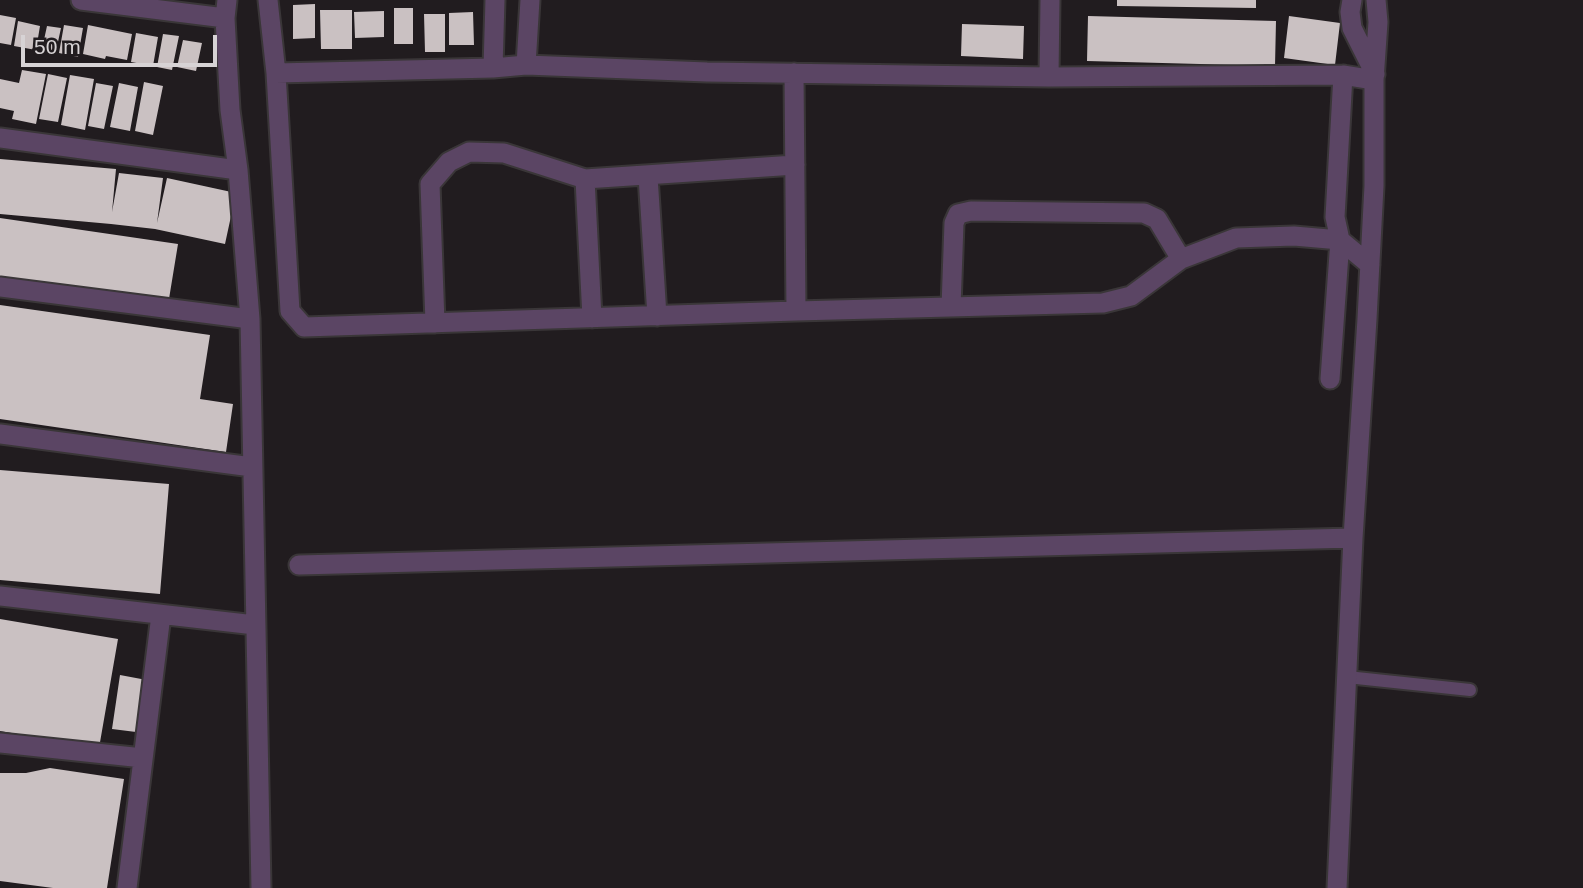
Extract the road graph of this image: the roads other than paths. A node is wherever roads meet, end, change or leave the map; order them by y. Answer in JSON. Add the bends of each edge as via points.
{"nodes":[{"id":1,"x":82,"y":0,"type":"edge"},
{"id":2,"x":268,"y":0,"type":"edge"},
{"id":3,"x":495,"y":0,"type":"edge"},
{"id":4,"x":530,"y":0,"type":"edge"},
{"id":5,"x":1050,"y":0,"type":"edge"},
{"id":6,"x":1352,"y":0,"type":"edge"},
{"id":7,"x":1376,"y":0,"type":"edge"},
{"id":8,"x":226,"y":9,"type":"edge"},
{"id":9,"x":526,"y":65,"type":"junction"},
{"id":10,"x":493,"y":68,"type":"junction"},
{"id":11,"x":276,"y":73,"type":"junction"},
{"id":12,"x":794,"y":73,"type":"junction"},
{"id":13,"x":1343,"y":75,"type":"junction"},
{"id":14,"x":1049,"y":77,"type":"junction"},
{"id":15,"x":1375,"y":78,"type":"junction"},
{"id":16,"x":0,"y":138,"type":"edge"},
{"id":17,"x":795,"y":165,"type":"junction"},
{"id":18,"x":238,"y":170,"type":"junction"},
{"id":19,"x":648,"y":176,"type":"junction"},
{"id":20,"x":585,"y":179,"type":"junction"},
{"id":21,"x":1340,"y":240,"type":"junction"},
{"id":22,"x":1181,"y":259,"type":"junction"},
{"id":23,"x":1370,"y":265,"type":"junction"},
{"id":24,"x":0,"y":287,"type":"edge"},
{"id":25,"x":951,"y":307,"type":"junction"},
{"id":26,"x":796,"y":311,"type":"junction"},
{"id":27,"x":657,"y":316,"type":"junction"},
{"id":28,"x":592,"y":318,"type":"junction"},
{"id":29,"x":250,"y":319,"type":"junction"},
{"id":30,"x":435,"y":323,"type":"junction"},
{"id":31,"x":1330,"y":379,"type":"dead end"},
{"id":32,"x":0,"y":435,"type":"edge"},
{"id":33,"x":252,"y":467,"type":"junction"},
{"id":34,"x":1353,"y":538,"type":"junction"},
{"id":35,"x":299,"y":565,"type":"dead end"},
{"id":36,"x":0,"y":596,"type":"edge"},
{"id":37,"x":161,"y":615,"type":"junction"},
{"id":38,"x":254,"y":625,"type":"junction"},
{"id":39,"x":1347,"y":677,"type":"junction"},
{"id":40,"x":1470,"y":690,"type":"dead end"},
{"id":41,"x":0,"y":743,"type":"edge"},
{"id":42,"x":143,"y":758,"type":"junction"},
{"id":43,"x":127,"y":888,"type":"edge"},
{"id":44,"x":261,"y":888,"type":"edge"},
{"id":45,"x":1337,"y":888,"type":"edge"}],
"edges":[{"from":1,"to":8,"type":"street"},
{"from":2,"to":11,"type":"street"},
{"from":3,"to":10,"type":"street"},
{"from":4,"to":9,"type":"street"},
{"from":5,"to":14,"type":"street"},
{"from":6,"to":15,"type":"street","via":[[1352,29]]},
{"from":7,"to":15,"type":"street"},
{"from":8,"to":18,"type":"street","via":[[230,110]]},
{"from":9,"to":10,"type":"street"},
{"from":9,"to":12,"type":"street"},
{"from":10,"to":11,"type":"street"},
{"from":11,"to":30,"type":"street","via":[[290,311],[304,327]]},
{"from":12,"to":14,"type":"street"},
{"from":12,"to":17,"type":"street"},
{"from":13,"to":14,"type":"street"},
{"from":13,"to":15,"type":"street"},
{"from":13,"to":21,"type":"street","via":[[1335,217]]},
{"from":15,"to":23,"type":"street"},
{"from":16,"to":18,"type":"street"},
{"from":17,"to":19,"type":"street"},
{"from":17,"to":26,"type":"street"},
{"from":18,"to":29,"type":"street"},
{"from":19,"to":20,"type":"street"},
{"from":19,"to":27,"type":"street"},
{"from":20,"to":28,"type":"street"},
{"from":20,"to":30,"type":"street","via":[[504,153],[469,152],[449,162],[430,184]]},
{"from":21,"to":22,"type":"street","via":[[1237,238]]},
{"from":21,"to":23,"type":"street"},
{"from":21,"to":31,"type":"street"},
{"from":22,"to":25,"type":"street","via":[[1131,296],[1103,303]]},
{"from":22,"to":25,"type":"street","via":[[1157,219],[1144,213],[971,211],[958,214],[954,223]]},
{"from":23,"to":34,"type":"street"},
{"from":24,"to":29,"type":"street"},
{"from":25,"to":26,"type":"street"},
{"from":26,"to":27,"type":"street"},
{"from":27,"to":28,"type":"street"},
{"from":28,"to":30,"type":"street"},
{"from":29,"to":33,"type":"street"},
{"from":32,"to":33,"type":"street"},
{"from":33,"to":38,"type":"street"},
{"from":34,"to":35,"type":"street"},
{"from":34,"to":39,"type":"street"},
{"from":36,"to":37,"type":"street"},
{"from":37,"to":38,"type":"street"},
{"from":37,"to":42,"type":"street"},
{"from":38,"to":44,"type":"street"},
{"from":39,"to":40,"type":"lane"},
{"from":39,"to":45,"type":"street"},
{"from":41,"to":42,"type":"street"},
{"from":42,"to":43,"type":"street"}]}
